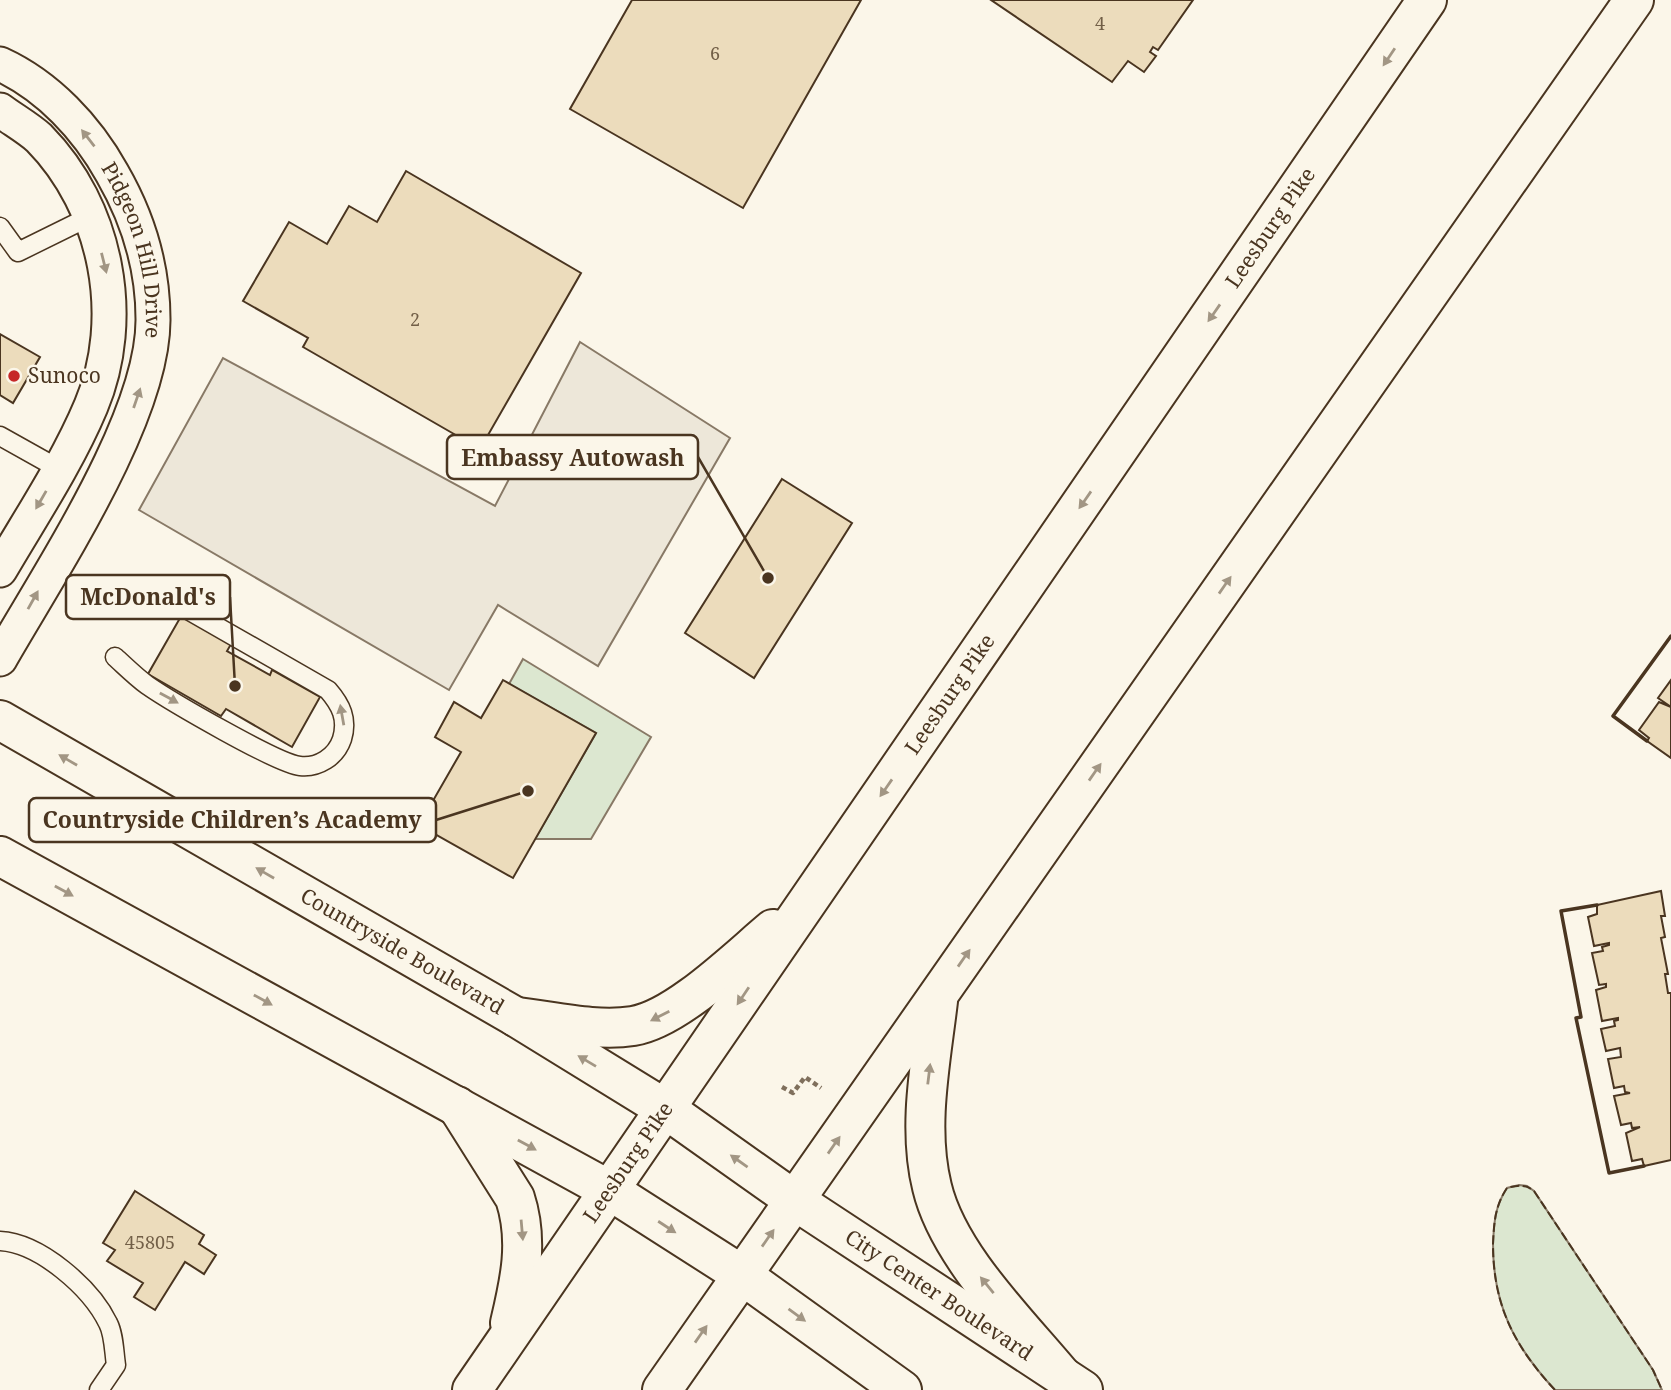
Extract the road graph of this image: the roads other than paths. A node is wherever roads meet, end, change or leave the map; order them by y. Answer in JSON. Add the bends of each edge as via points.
{"nodes":[{"id":1,"x":1427,"y":0,"type":"edge"},
{"id":2,"x":1634,"y":0,"type":"edge"},
{"id":3,"x":0,"y":64,"type":"edge"},
{"id":4,"x":0,"y":110,"type":"edge"},
{"id":5,"x":90,"y":216,"type":"junction"},
{"id":6,"x":0,"y":228,"type":"edge"},
{"id":7,"x":0,"y":436,"type":"edge"},
{"id":8,"x":58,"y":469,"type":"junction"},
{"id":9,"x":0,"y":570,"type":"edge"},
{"id":10,"x":153,"y":590,"type":"dead end"},
{"id":11,"x":115,"y":657,"type":"dead end"},
{"id":12,"x":0,"y":659,"type":"edge"},
{"id":13,"x":0,"y":720,"type":"edge"},
{"id":14,"x":1,"y":860,"type":"edge"},
{"id":15,"x":810,"y":899,"type":"junction"},
{"id":16,"x":938,"y":995,"type":"junction"},
{"id":17,"x":516,"y":1017,"type":"junction"},
{"id":18,"x":457,"y":1106,"type":"junction"},
{"id":19,"x":667,"y":1110,"type":"junction"},
{"id":20,"x":609,"y":1190,"type":"junction"},
{"id":21,"x":794,"y":1200,"type":"junction"},
{"id":22,"x":0,"y":1241,"type":"edge"},
{"id":23,"x":741,"y":1275,"type":"junction"},
{"id":24,"x":507,"y":1339,"type":"junction"},
{"id":25,"x":1072,"y":1383,"type":"edge"},
{"id":26,"x":99,"y":1390,"type":"edge"},
{"id":27,"x":472,"y":1390,"type":"edge"},
{"id":28,"x":662,"y":1390,"type":"edge"},
{"id":29,"x":902,"y":1390,"type":"edge"}],
"edges":[{"from":1,"to":15,"type":"main road","name":"Leesburg Pike","one_way":true},
{"from":16,"to":2,"type":"main road","one_way":true},
{"from":12,"to":3,"type":"street","name":"Pidgeon Hill Drive","one_way":true,"via":[[122,436],[147,369],[153,321],[150,275],[140,234],[103,157],[43,90]]},
{"from":4,"to":5,"type":"street","name":"Pidgeon Hill Drive","via":[[38,138],[70,179]]},
{"from":5,"to":6,"type":"lane","via":[[18,252]]},
{"from":5,"to":8,"type":"street","name":"Pidgeon Hill Drive","one_way":true,"via":[[106,270],[110,317],[104,364],[91,406]]},
{"from":7,"to":8,"type":"lane"},
{"from":8,"to":9,"type":"street","name":"Pidgeon Hill Drive","one_way":true},
{"from":11,"to":10,"type":"lane","one_way":true,"via":[[146,685],[284,762],[313,766],[337,749],[345,718],[328,690]]},
{"from":17,"to":13,"type":"main road","name":"Countryside Boulevard","one_way":true},
{"from":14,"to":18,"type":"main road","one_way":true},
{"from":15,"to":17,"type":"main road","one_way":true,"via":[[670,1011],[649,1022],[597,1026]]},
{"from":15,"to":19,"type":"main road","name":"Leesburg Pike","one_way":true},
{"from":21,"to":16,"type":"main road","one_way":true},
{"from":25,"to":16,"type":"main road","one_way":true,"via":[[978,1273],[948,1227],[932,1189],[926,1150],[927,1088]]},
{"from":19,"to":17,"type":"main road","name":"Countryside Boulevard","one_way":true},
{"from":18,"to":20,"type":"main road","one_way":true},
{"from":18,"to":24,"type":"main road","one_way":true,"via":[[515,1198],[520,1215],[523,1250]]},
{"from":19,"to":20,"type":"main road","name":"Leesburg Pike"},
{"from":21,"to":19,"type":"main road","name":"Countryside Boulevard","one_way":true},
{"from":20,"to":23,"type":"main road","one_way":true},
{"from":20,"to":24,"type":"main road","name":"Leesburg Pike"},
{"from":23,"to":21,"type":"main road","one_way":true},
{"from":21,"to":25,"type":"main road","name":"City Center Boulevard"},
{"from":22,"to":26,"type":"lane","via":[[17,1242],[81,1283],[109,1324],[116,1365]]},
{"from":28,"to":23,"type":"main road","one_way":true},
{"from":23,"to":29,"type":"main road","one_way":true},
{"from":24,"to":27,"type":"main road","name":"Leesburg Pike"}]}
